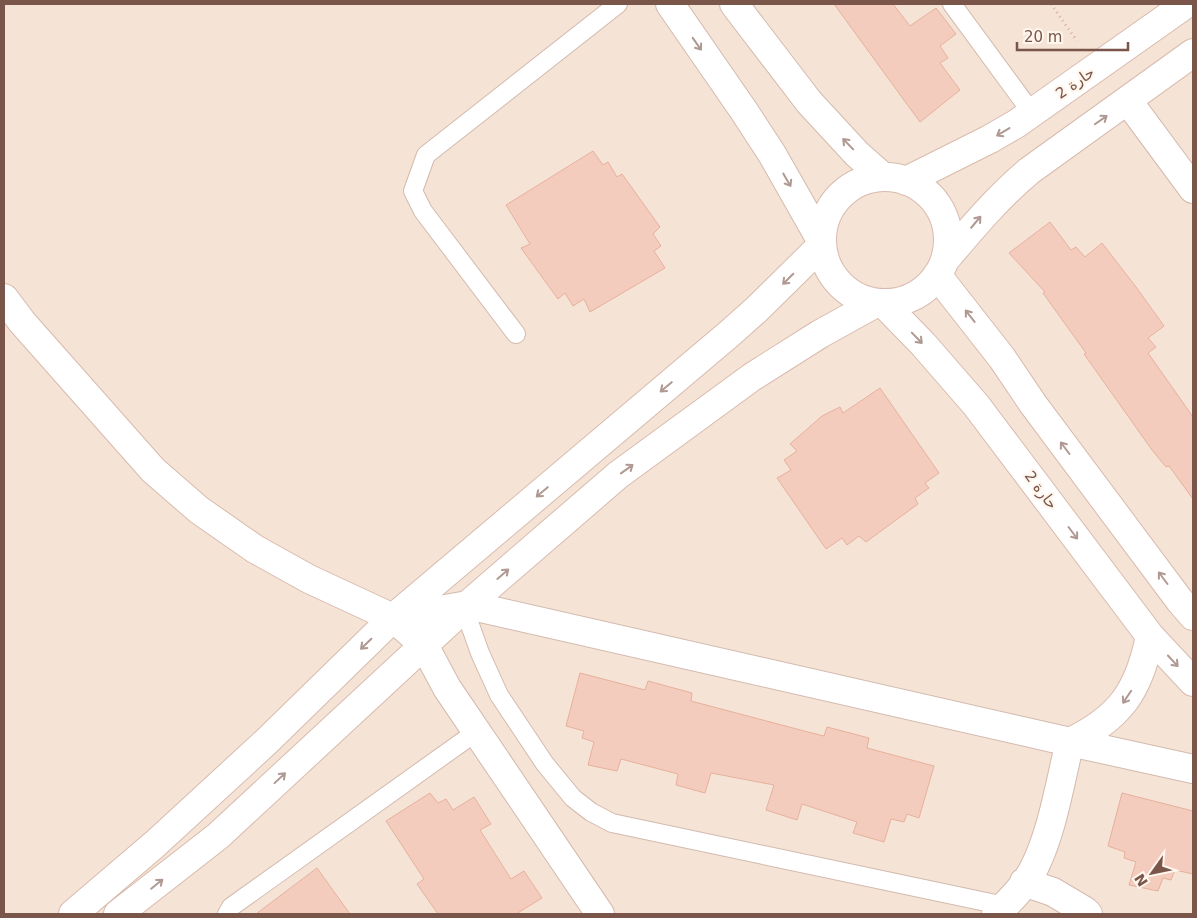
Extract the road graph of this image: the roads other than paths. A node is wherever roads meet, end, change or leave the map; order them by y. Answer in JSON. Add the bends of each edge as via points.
{"nodes":[{"id":1,"x":618,"y":4,"type":"edge"},
{"id":2,"x":670,"y":4,"type":"edge"},
{"id":3,"x":734,"y":4,"type":"edge"},
{"id":4,"x":952,"y":4,"type":"edge"},
{"id":5,"x":1186,"y":4,"type":"edge"},
{"id":6,"x":1193,"y":52,"type":"edge"},
{"id":7,"x":1128,"y":101,"type":"junction"},
{"id":8,"x":1032,"y":113,"type":"junction"},
{"id":9,"x":895,"y":179,"type":"junction"},
{"id":10,"x":1193,"y":189,"type":"edge"},
{"id":11,"x":822,"y":243,"type":"junction"},
{"id":12,"x":941,"y":268,"type":"junction"},
{"id":13,"x":4,"y":298,"type":"edge"},
{"id":14,"x":880,"y":303,"type":"junction"},
{"id":15,"x":516,"y":334,"type":"dead end"},
{"id":16,"x":466,"y":606,"type":"junction"},
{"id":17,"x":1193,"y":616,"type":"edge"},
{"id":18,"x":393,"y":618,"type":"junction"},
{"id":19,"x":1150,"y":636,"type":"junction"},
{"id":20,"x":424,"y":645,"type":"junction"},
{"id":21,"x":1193,"y":682,"type":"edge"},
{"id":22,"x":476,"y":732,"type":"junction"},
{"id":23,"x":1070,"y":742,"type":"junction"},
{"id":24,"x":1193,"y":768,"type":"edge"},
{"id":25,"x":1024,"y":882,"type":"junction"},
{"id":26,"x":1000,"y":910,"type":"edge"},
{"id":27,"x":1090,"y":913,"type":"edge"},
{"id":28,"x":73,"y":914,"type":"edge"},
{"id":29,"x":118,"y":914,"type":"edge"},
{"id":30,"x":227,"y":914,"type":"edge"},
{"id":31,"x":600,"y":914,"type":"edge"}],
"edges":[{"from":1,"to":15,"type":"lane","via":[[426,155],[414,191],[422,212]]},
{"from":2,"to":11,"type":"street","one_way":true,"via":[[772,154]]},
{"from":9,"to":3,"type":"street","one_way":true,"via":[[857,154],[809,102]]},
{"from":4,"to":8,"type":"lane"},
{"from":5,"to":8,"type":"street","name":"حارة 2"},
{"from":6,"to":7,"type":"street"},
{"from":7,"to":10,"type":"street"},
{"from":12,"to":7,"type":"street","one_way":true,"via":[[1009,188]]},
{"from":8,"to":9,"type":"street","name":"حارة 2","one_way":true,"via":[[990,139]]},
{"from":9,"to":11,"type":"street","via":[[867,180],[852,186],[839,197],[829,210]]},
{"from":9,"to":12,"type":"street","via":[[921,189],[941,213],[948,244]]},
{"from":11,"to":14,"type":"street","via":[[825,259],[839,283],[862,299]]},
{"from":11,"to":18,"type":"street","one_way":true,"via":[[743,322]]},
{"from":12,"to":14,"type":"street","via":[[927,287],[914,296],[899,302]]},
{"from":17,"to":12,"type":"street","one_way":true,"via":[[1033,404]]},
{"from":13,"to":18,"type":"street","via":[[153,470],[199,510],[255,549]]},
{"from":16,"to":14,"type":"street","one_way":true,"via":[[618,475],[752,377],[820,334]]},
{"from":14,"to":19,"type":"street","name":"حارة 2","one_way":true,"via":[[923,344],[976,405]]},
{"from":16,"to":18,"type":"street"},
{"from":16,"to":20,"type":"street"},
{"from":16,"to":23,"type":"street"},
{"from":16,"to":26,"type":"lane","via":[[480,653],[499,695],[545,764],[573,798],[612,824]]},
{"from":18,"to":20,"type":"street"},
{"from":18,"to":28,"type":"street","one_way":true,"via":[[253,754]]},
{"from":19,"to":21,"type":"street","name":"حارة 2","one_way":true},
{"from":19,"to":23,"type":"street","one_way":true,"via":[[1140,673],[1125,701],[1110,718]]},
{"from":20,"to":22,"type":"street"},
{"from":29,"to":20,"type":"street","one_way":true,"via":[[218,836]]},
{"from":22,"to":30,"type":"lane","via":[[231,907]]},
{"from":22,"to":31,"type":"street"},
{"from":23,"to":24,"type":"street"},
{"from":23,"to":25,"type":"street","via":[[1048,830],[1035,866]]},
{"from":25,"to":26,"type":"street"},
{"from":25,"to":27,"type":"street","via":[[1054,892]]}]}
